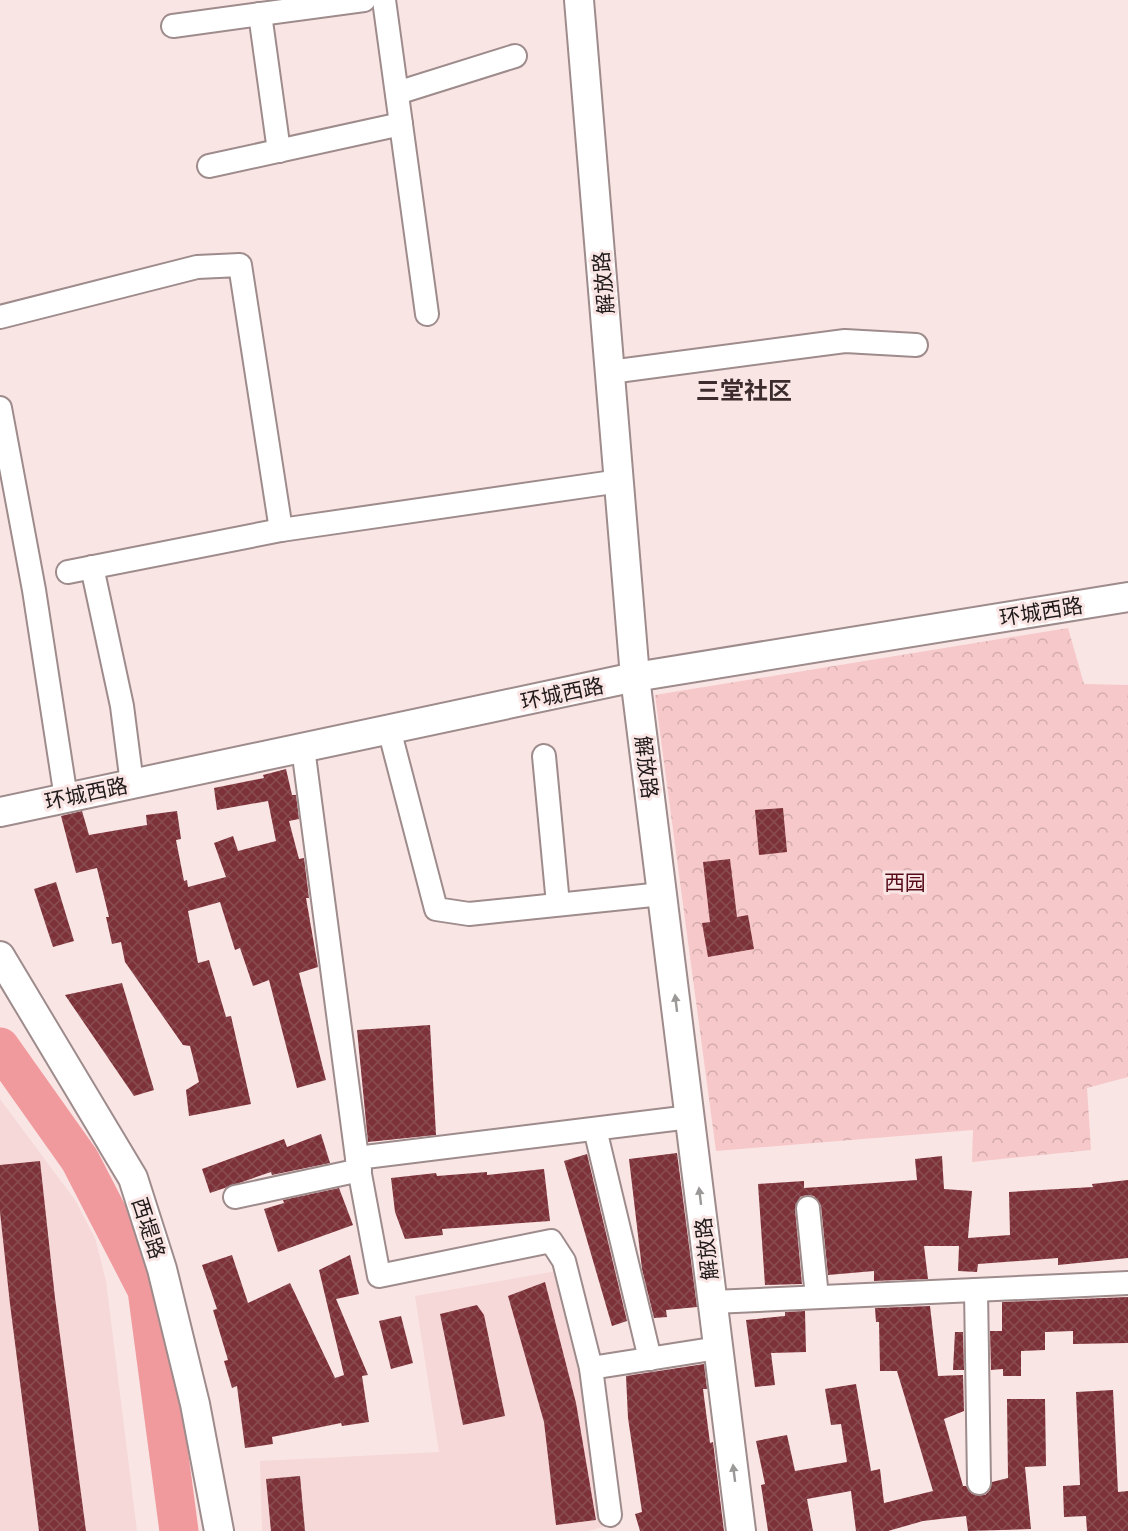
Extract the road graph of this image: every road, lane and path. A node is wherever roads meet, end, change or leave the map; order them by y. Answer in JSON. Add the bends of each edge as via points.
{"nodes":[{"id":1,"x":364,"y":0,"type":"edge"},
{"id":2,"x":384,"y":0,"type":"edge"},
{"id":3,"x":579,"y":0,"type":"edge"},
{"id":4,"x":260,"y":14,"type":"junction"},
{"id":5,"x":173,"y":26,"type":"dead end"},
{"id":6,"x":515,"y":56,"type":"dead end"},
{"id":7,"x":397,"y":93,"type":"junction"},
{"id":8,"x":401,"y":124,"type":"junction"},
{"id":9,"x":279,"y":151,"type":"junction"},
{"id":10,"x":209,"y":166,"type":"dead end"},
{"id":11,"x":427,"y":314,"type":"dead end"},
{"id":12,"x":0,"y":316,"type":"edge"},
{"id":13,"x":916,"y":345,"type":"dead end"},
{"id":14,"x":610,"y":372,"type":"junction"},
{"id":15,"x":0,"y":408,"type":"edge"},
{"id":16,"x":620,"y":481,"type":"junction"},
{"id":17,"x":281,"y":530,"type":"junction"},
{"id":18,"x":92,"y":567,"type":"junction"},
{"id":19,"x":69,"y":572,"type":"dead end"},
{"id":20,"x":1128,"y":597,"type":"edge"},
{"id":21,"x":636,"y":677,"type":"junction"},
{"id":22,"x":388,"y":729,"type":"junction"},
{"id":23,"x":303,"y":747,"type":"junction"},
{"id":24,"x":544,"y":756,"type":"dead end"},
{"id":25,"x":132,"y":784,"type":"junction"},
{"id":26,"x":66,"y":798,"type":"junction"},
{"id":27,"x":0,"y":812,"type":"edge"},
{"id":28,"x":662,"y":894,"type":"junction"},
{"id":29,"x":558,"y":904,"type":"junction"},
{"id":30,"x":0,"y":956,"type":"edge"},
{"id":31,"x":690,"y":1117,"type":"junction"},
{"id":32,"x":595,"y":1129,"type":"junction"},
{"id":33,"x":358,"y":1164,"type":"junction"},
{"id":34,"x":235,"y":1197,"type":"dead end"},
{"id":35,"x":808,"y":1208,"type":"dead end"},
{"id":36,"x":1128,"y":1283,"type":"edge"},
{"id":37,"x":976,"y":1290,"type":"junction"},
{"id":38,"x":817,"y":1297,"type":"junction"},
{"id":39,"x":713,"y":1302,"type":"junction"},
{"id":40,"x":718,"y":1348,"type":"junction"},
{"id":41,"x":650,"y":1359,"type":"junction"},
{"id":42,"x":591,"y":1368,"type":"junction"},
{"id":43,"x":979,"y":1483,"type":"dead end"},
{"id":44,"x":610,"y":1515,"type":"dead end"},
{"id":45,"x":219,"y":1531,"type":"edge"},
{"id":46,"x":741,"y":1531,"type":"edge"}],
"edges":[{"from":1,"to":4,"type":"street"},
{"from":2,"to":7,"type":"street"},
{"from":3,"to":14,"type":"street","name":"解放路"},
{"from":4,"to":5,"type":"street"},
{"from":4,"to":9,"type":"street"},
{"from":6,"to":7,"type":"street"},
{"from":7,"to":8,"type":"street"},
{"from":8,"to":9,"type":"street"},
{"from":8,"to":11,"type":"street"},
{"from":9,"to":10,"type":"street"},
{"from":12,"to":17,"type":"street","via":[[197,267],[240,266]]},
{"from":13,"to":14,"type":"street","via":[[845,341]]},
{"from":14,"to":16,"type":"street","name":"解放路"},
{"from":15,"to":26,"type":"street","via":[[34,590]]},
{"from":16,"to":17,"type":"street"},
{"from":16,"to":21,"type":"street","name":"解放路"},
{"from":17,"to":18,"type":"street"},
{"from":18,"to":19,"type":"street"},
{"from":18,"to":25,"type":"street","via":[[122,706]]},
{"from":20,"to":21,"type":"street","name":"环城西路"},
{"from":21,"to":22,"type":"street","name":"环城西路"},
{"from":21,"to":28,"type":"street","name":"解放路"},
{"from":22,"to":23,"type":"street","name":"环城西路"},
{"from":22,"to":29,"type":"street","via":[[436,909],[468,914]]},
{"from":23,"to":25,"type":"street","name":"环城西路"},
{"from":23,"to":33,"type":"street"},
{"from":24,"to":29,"type":"street"},
{"from":25,"to":26,"type":"street","name":"环城西路"},
{"from":26,"to":27,"type":"street","name":"环城西路"},
{"from":28,"to":29,"type":"street"},
{"from":31,"to":28,"type":"street","name":"解放路","one_way":true},
{"from":30,"to":45,"type":"street","name":"西堤路","via":[[133,1178],[162,1269]]},
{"from":31,"to":32,"type":"street"},
{"from":39,"to":31,"type":"street","name":"解放路","one_way":true},
{"from":32,"to":33,"type":"street"},
{"from":32,"to":41,"type":"street"},
{"from":33,"to":34,"type":"street"},
{"from":33,"to":42,"type":"street","via":[[379,1276],[551,1241],[564,1261]]},
{"from":35,"to":38,"type":"street"},
{"from":36,"to":37,"type":"street"},
{"from":37,"to":38,"type":"street"},
{"from":37,"to":43,"type":"street"},
{"from":38,"to":39,"type":"street"},
{"from":39,"to":40,"type":"street","name":"解放路"},
{"from":40,"to":41,"type":"street"},
{"from":46,"to":40,"type":"street","name":"解放路","one_way":true},
{"from":41,"to":42,"type":"street"},
{"from":42,"to":44,"type":"street"}]}
